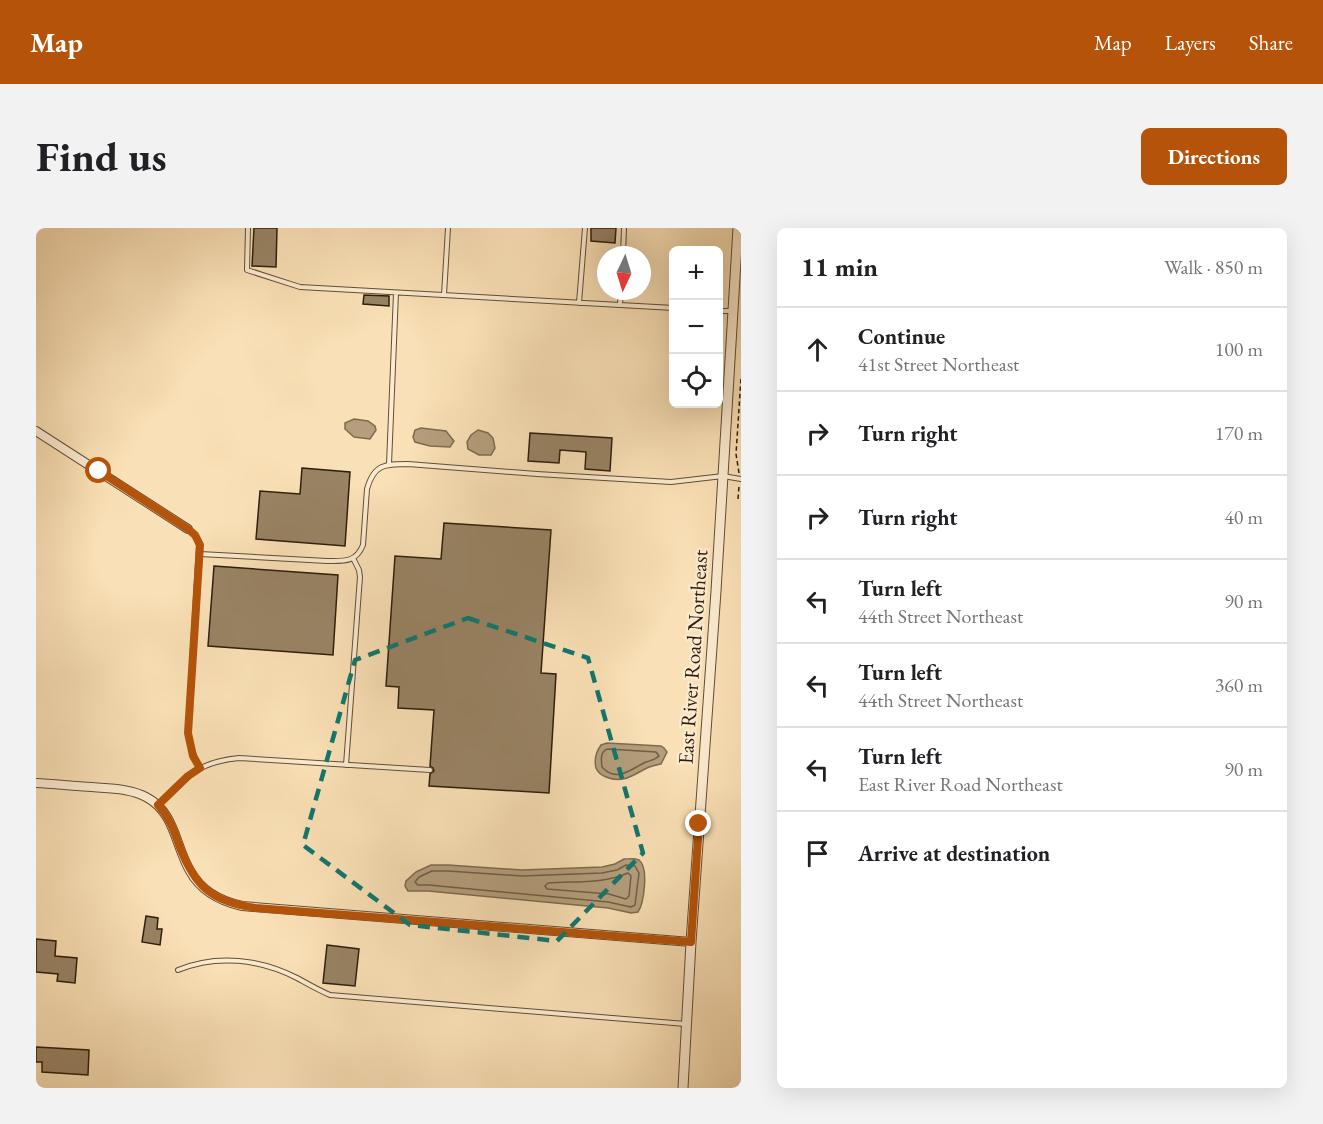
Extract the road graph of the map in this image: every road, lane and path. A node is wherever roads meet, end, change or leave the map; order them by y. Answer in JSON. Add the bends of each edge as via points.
{"nodes":[{"id":1,"x":248,"y":228,"type":"edge"},
{"id":2,"x":448,"y":228,"type":"edge"},
{"id":3,"x":585,"y":228,"type":"edge"},
{"id":4,"x":624,"y":228,"type":"edge"},
{"id":5,"x":738,"y":228,"type":"edge"},
{"id":6,"x":623,"y":246,"type":"edge"},
{"id":7,"x":396,"y":292,"type":"junction"},
{"id":8,"x":444,"y":295,"type":"junction"},
{"id":9,"x":620,"y":300,"type":"edge"},
{"id":10,"x":579,"y":303,"type":"junction"},
{"id":11,"x":620,"y":305,"type":"junction"},
{"id":12,"x":669,"y":308,"type":"edge"},
{"id":13,"x":723,"y":311,"type":"edge"},
{"id":14,"x":733,"y":311,"type":"junction"},
{"id":15,"x":741,"y":378,"type":"edge"},
{"id":16,"x":36,"y":431,"type":"edge"},
{"id":17,"x":389,"y":464,"type":"junction"},
{"id":18,"x":723,"y":476,"type":"junction"},
{"id":19,"x":740,"y":479,"type":"edge"},
{"id":20,"x":738,"y":499,"type":"dead end"},
{"id":21,"x":188,"y":529,"type":"joint"},
{"id":22,"x":200,"y":554,"type":"junction"},
{"id":23,"x":353,"y":558,"type":"junction"},
{"id":24,"x":346,"y":765,"type":"junction"},
{"id":25,"x":200,"y":768,"type":"junction"},
{"id":26,"x":430,"y":770,"type":"dead end"},
{"id":27,"x":36,"y":783,"type":"edge"},
{"id":28,"x":158,"y":805,"type":"junction"},
{"id":29,"x":691,"y":942,"type":"junction"},
{"id":30,"x":178,"y":970,"type":"dead end"},
{"id":31,"x":686,"y":1024,"type":"junction"},
{"id":32,"x":682,"y":1088,"type":"edge"}],
"edges":[{"from":1,"to":7,"type":"lane","via":[[247,270],[300,287]]},
{"from":2,"to":8,"type":"lane"},
{"from":3,"to":10,"type":"lane"},
{"from":4,"to":6,"type":"lane"},
{"from":5,"to":14,"type":"street","name":"East River Road Northeast"},
{"from":7,"to":8,"type":"lane"},
{"from":7,"to":17,"type":"lane"},
{"from":8,"to":10,"type":"lane"},
{"from":9,"to":11,"type":"lane"},
{"from":10,"to":11,"type":"lane"},
{"from":11,"to":12,"type":"lane"},
{"from":13,"to":14,"type":"lane"},
{"from":14,"to":18,"type":"street","name":"East River Road Northeast"},
{"from":15,"to":19,"type":"path","via":[[736,454]]},
{"from":16,"to":21,"type":"street"},
{"from":17,"to":18,"type":"lane","via":[[671,482]]},
{"from":17,"to":23,"type":"lane","via":[[373,472],[369,480],[363,545]]},
{"from":18,"to":19,"type":"lane"},
{"from":18,"to":29,"type":"street","name":"East River Road Northeast"},
{"from":19,"to":20,"type":"path"},
{"from":21,"to":22,"type":"lane","via":[[200,545]]},
{"from":22,"to":23,"type":"lane","via":[[327,561]]},
{"from":22,"to":25,"type":"lane","via":[[188,733]]},
{"from":23,"to":24,"type":"lane","via":[[360,577]]},
{"from":24,"to":25,"type":"lane","via":[[239,758]]},
{"from":24,"to":26,"type":"lane"},
{"from":25,"to":28,"type":"lane"},
{"from":27,"to":28,"type":"street","via":[[127,790]]},
{"from":28,"to":29,"type":"street","via":[[170,821],[197,881],[229,903]]},
{"from":29,"to":31,"type":"street","name":"East River Road Northeast"},
{"from":30,"to":31,"type":"lane","via":[[194,963],[240,960],[298,978],[330,995]]},
{"from":31,"to":32,"type":"street","name":"East River Road Northeast"}]}
